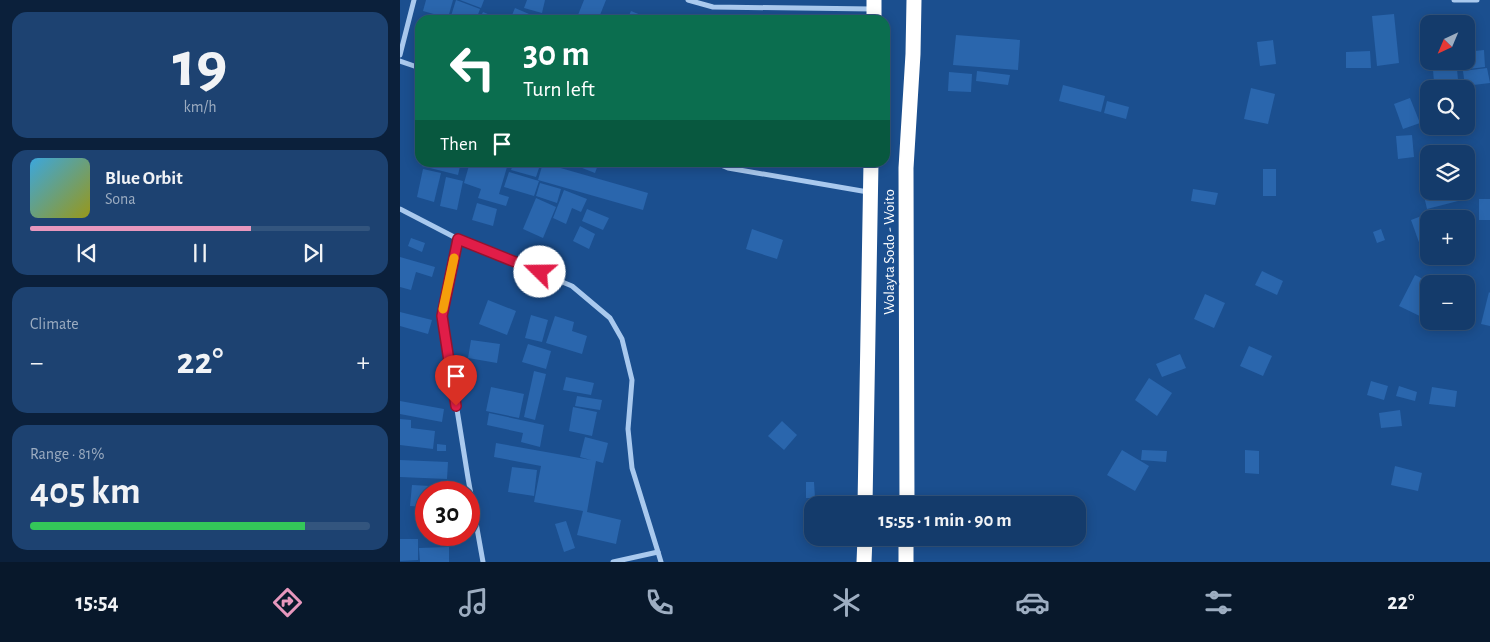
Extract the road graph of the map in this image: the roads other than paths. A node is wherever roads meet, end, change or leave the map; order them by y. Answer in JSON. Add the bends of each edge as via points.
{"nodes":[{"id":1,"x":414,"y":0,"type":"edge"},
{"id":2,"x":688,"y":0,"type":"edge"},
{"id":3,"x":914,"y":0,"type":"edge"},
{"id":4,"x":1454,"y":0,"type":"edge"},
{"id":5,"x":1477,"y":0,"type":"edge"},
{"id":6,"x":874,"y":10,"type":"edge"},
{"id":7,"x":400,"y":55,"type":"edge"},
{"id":8,"x":400,"y":61,"type":"edge"},
{"id":9,"x":415,"y":66,"type":"edge"},
{"id":10,"x":726,"y":167,"type":"edge"},
{"id":11,"x":871,"y":167,"type":"edge"},
{"id":12,"x":871,"y":193,"type":"junction"},
{"id":13,"x":400,"y":209,"type":"edge"},
{"id":14,"x":458,"y":239,"type":"junction"},
{"id":15,"x":866,"y":496,"type":"edge"},
{"id":16,"x":907,"y":496,"type":"edge"},
{"id":17,"x":865,"y":546,"type":"edge"},
{"id":18,"x":906,"y":546,"type":"edge"},
{"id":19,"x":658,"y":552,"type":"junction"},
{"id":20,"x":483,"y":562,"type":"edge"},
{"id":21,"x":613,"y":562,"type":"edge"},
{"id":22,"x":661,"y":562,"type":"edge"},
{"id":23,"x":864,"y":562,"type":"edge"},
{"id":24,"x":906,"y":562,"type":"edge"}],
"edges":[{"from":1,"to":7,"type":"street"},
{"from":2,"to":6,"type":"street","via":[[713,7]]},
{"from":3,"to":16,"type":"highway","name":"Wolayta Sodo - Woito","via":[[906,168]]},
{"from":4,"to":5,"type":"street"},
{"from":8,"to":9,"type":"street"},
{"from":10,"to":12,"type":"street"},
{"from":11,"to":12,"type":"highway","name":"Wolayta Sodo - Woito"},
{"from":12,"to":15,"type":"highway","name":"Wolayta Sodo - Woito"},
{"from":13,"to":14,"type":"street"},
{"from":14,"to":19,"type":"street","via":[[572,286],[610,318],[622,339],[632,380],[628,429],[632,468]]},
{"from":14,"to":20,"type":"street","via":[[442,316]]},
{"from":17,"to":23,"type":"highway"},
{"from":18,"to":24,"type":"highway"},
{"from":19,"to":21,"type":"street"},
{"from":19,"to":22,"type":"street"}]}
